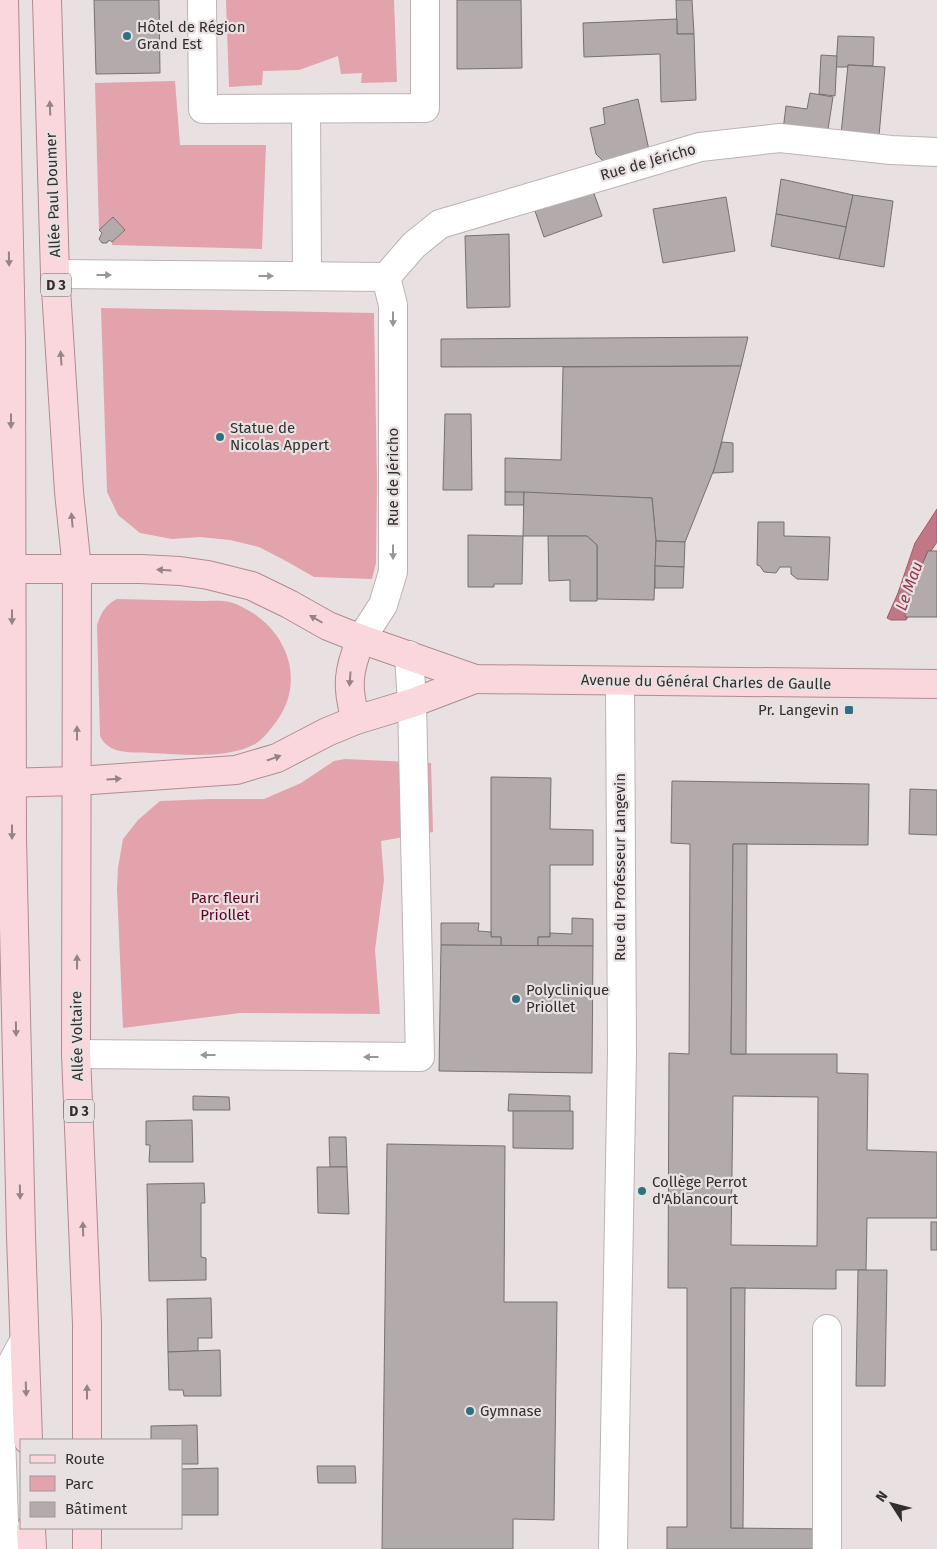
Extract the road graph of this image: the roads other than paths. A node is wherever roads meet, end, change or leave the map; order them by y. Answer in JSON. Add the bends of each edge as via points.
{"nodes":[{"id":1,"x":4,"y":0,"type":"edge"},
{"id":2,"x":47,"y":0,"type":"edge"},
{"id":3,"x":202,"y":0,"type":"edge"},
{"id":4,"x":425,"y":0,"type":"edge"},
{"id":5,"x":306,"y":109,"type":"junction"},
{"id":6,"x":937,"y":152,"type":"edge"},
{"id":7,"x":55,"y":274,"type":"junction"},
{"id":8,"x":306,"y":276,"type":"junction"},
{"id":9,"x":386,"y":277,"type":"junction"},
{"id":10,"x":6,"y":569,"type":"edge"},
{"id":11,"x":76,"y":569,"type":"junction"},
{"id":12,"x":361,"y":639,"type":"junction"},
{"id":13,"x":409,"y":655,"type":"junction"},
{"id":14,"x":475,"y":679,"type":"junction"},
{"id":15,"x":620,"y":681,"type":"junction"},
{"id":16,"x":937,"y":684,"type":"edge"},
{"id":17,"x":412,"y":703,"type":"junction"},
{"id":18,"x":356,"y":720,"type":"junction"},
{"id":19,"x":77,"y":782,"type":"junction"},
{"id":20,"x":6,"y":783,"type":"edge"},
{"id":21,"x":8,"y":1001,"type":"edge"},
{"id":22,"x":76,"y":1054,"type":"junction"},
{"id":23,"x":827,"y":1329,"type":"dead end"},
{"id":24,"x":24,"y":1341,"type":"junction"},
{"id":25,"x":28,"y":1439,"type":"edge"},
{"id":26,"x":87,"y":1439,"type":"edge"},
{"id":27,"x":31,"y":1529,"type":"edge"},
{"id":28,"x":87,"y":1529,"type":"edge"},
{"id":29,"x":5,"y":1549,"type":"edge"},
{"id":30,"x":32,"y":1549,"type":"edge"},
{"id":31,"x":87,"y":1549,"type":"edge"},
{"id":32,"x":613,"y":1549,"type":"edge"},
{"id":33,"x":827,"y":1549,"type":"edge"}],
"edges":[{"from":1,"to":10,"type":"main road","one_way":true,"via":[[11,331]]},
{"from":7,"to":2,"type":"main road","name":"Allée Paul Doumer","number":"D 3","one_way":true},
{"from":3,"to":5,"type":"street","via":[[203,109]]},
{"from":4,"to":5,"type":"street","via":[[425,108]]},
{"from":5,"to":8,"type":"street"},
{"from":6,"to":9,"type":"street","name":"Rue de Jéricho","via":[[780,138],[700,146],[440,224],[414,246]]},
{"from":7,"to":8,"type":"street","one_way":true},
{"from":11,"to":7,"type":"main road","name":"Allée Paul Doumer","number":"D 3","one_way":true},
{"from":8,"to":9,"type":"street"},
{"from":9,"to":12,"type":"street","name":"Rue de Jéricho","one_way":true,"via":[[393,305],[393,572],[383,605]]},
{"from":10,"to":11,"type":"main road","name":"Avenue du Général Charles de Gaulle"},
{"from":10,"to":20,"type":"main road","one_way":true},
{"from":12,"to":11,"type":"main road","name":"Avenue du Général Charles de Gaulle","one_way":true,"via":[[328,626],[252,586],[180,570]]},
{"from":19,"to":11,"type":"main road","number":"D 3","one_way":true},
{"from":12,"to":13,"type":"main road","name":"Avenue du Général Charles de Gaulle"},
{"from":12,"to":18,"type":"main road","one_way":true,"via":[[348,679]]},
{"from":13,"to":14,"type":"main road","name":"Avenue du Général Charles de Gaulle"},
{"from":13,"to":17,"type":"street"},
{"from":14,"to":15,"type":"main road","name":"Avenue du Général Charles de Gaulle"},
{"from":14,"to":17,"type":"main road","name":"Avenue du Général Charles de Gaulle"},
{"from":15,"to":16,"type":"main road","name":"Avenue du Général Charles de Gaulle"},
{"from":15,"to":32,"type":"street","name":"Rue du Professeur Langevin","via":[[622,1053]]},
{"from":17,"to":18,"type":"main road","name":"Avenue du Général Charles de Gaulle"},
{"from":17,"to":22,"type":"street","one_way":true,"via":[[420,1057]]},
{"from":19,"to":18,"type":"main road","name":"Avenue du Général Charles de Gaulle","one_way":true,"via":[[236,770],[278,758]]},
{"from":19,"to":20,"type":"main road","name":"Avenue du Général Charles de Gaulle"},
{"from":22,"to":19,"type":"main road","name":"Allée Voltaire","number":"D 3","one_way":true},
{"from":20,"to":21,"type":"main road","one_way":true},
{"from":21,"to":24,"type":"main road","one_way":true},
{"from":26,"to":22,"type":"main road","name":"Allée Voltaire","number":"D 3","one_way":true,"via":[[87,1324]]},
{"from":23,"to":33,"type":"street"},
{"from":24,"to":25,"type":"main road","one_way":true},
{"from":24,"to":29,"type":"street","via":[[3,1389],[1,1437]]},
{"from":27,"to":30,"type":"main road"},
{"from":28,"to":31,"type":"main road"}]}
